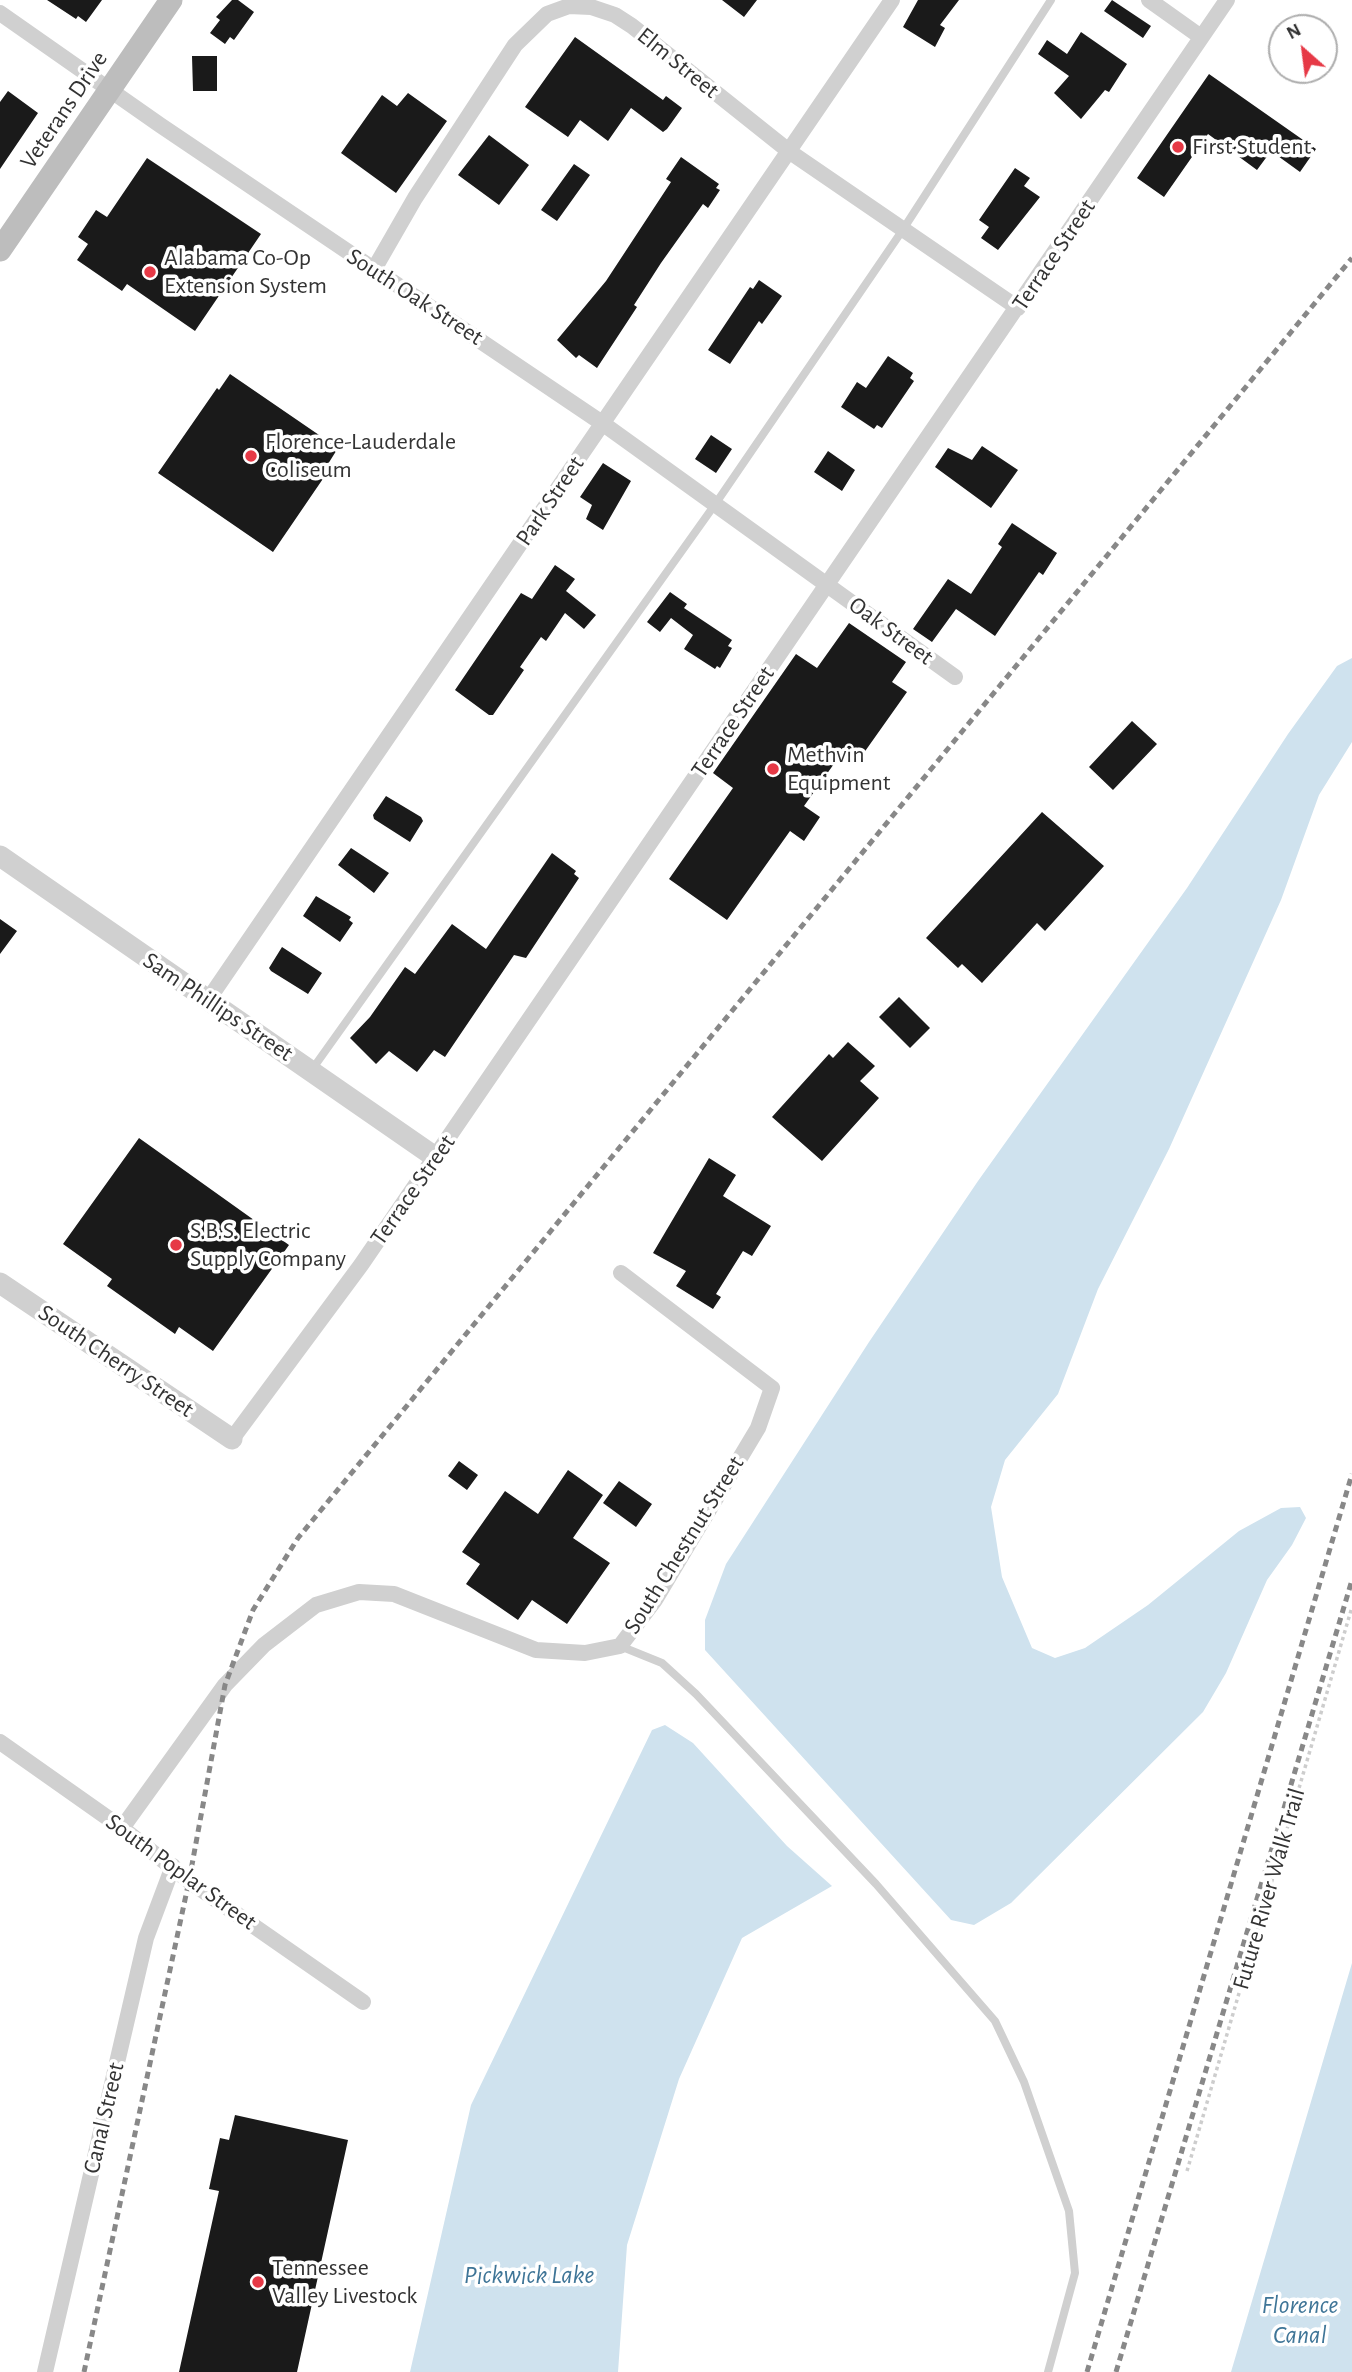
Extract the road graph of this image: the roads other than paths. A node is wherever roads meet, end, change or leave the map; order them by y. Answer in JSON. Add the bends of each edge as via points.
{"nodes":[{"id":1,"x":171,"y":0,"type":"edge"},
{"id":2,"x":892,"y":0,"type":"edge"},
{"id":3,"x":1051,"y":0,"type":"edge"},
{"id":4,"x":1149,"y":0,"type":"edge"},
{"id":5,"x":1227,"y":0,"type":"edge"},
{"id":6,"x":0,"y":13,"type":"edge"},
{"id":7,"x":1201,"y":37,"type":"junction"},
{"id":8,"x":110,"y":89,"type":"junction"},
{"id":9,"x":790,"y":152,"type":"junction"},
{"id":10,"x":902,"y":231,"type":"junction"},
{"id":11,"x":0,"y":250,"type":"edge"},
{"id":12,"x":373,"y":271,"type":"junction"},
{"id":13,"x":1018,"y":308,"type":"junction"},
{"id":14,"x":602,"y":423,"type":"junction"},
{"id":15,"x":716,"y":503,"type":"junction"},
{"id":16,"x":826,"y":584,"type":"junction"},
{"id":17,"x":955,"y":677,"type":"dead end"},
{"id":18,"x":0,"y":856,"type":"edge"},
{"id":19,"x":208,"y":1000,"type":"junction"},
{"id":20,"x":311,"y":1071,"type":"junction"},
{"id":21,"x":435,"y":1157,"type":"junction"},
{"id":22,"x":621,"y":1273,"type":"dead end"},
{"id":23,"x":0,"y":1283,"type":"edge"},
{"id":24,"x":232,"y":1439,"type":"joint"},
{"id":25,"x":620,"y":1646,"type":"junction"},
{"id":26,"x":0,"y":1742,"type":"edge"},
{"id":27,"x":122,"y":1828,"type":"junction"},
{"id":28,"x":173,"y":1866,"type":"junction"},
{"id":29,"x":363,"y":2002,"type":"dead end"},
{"id":30,"x":45,"y":2372,"type":"edge"},
{"id":31,"x":1048,"y":2372,"type":"edge"}],
"edges":[{"from":1,"to":8,"type":"main road","name":"Veterans Drive"},
{"from":2,"to":9,"type":"street","name":"Park Street"},
{"from":3,"to":10,"type":"lane"},
{"from":4,"to":7,"type":"street"},
{"from":5,"to":7,"type":"street","name":"Terrace Street"},
{"from":6,"to":8,"type":"street","name":"South Oak Street"},
{"from":7,"to":13,"type":"street","name":"Terrace Street"},
{"from":8,"to":11,"type":"main road","name":"Veterans Drive"},
{"from":8,"to":12,"type":"street","name":"South Oak Street"},
{"from":9,"to":10,"type":"street","name":"Elm Street"},
{"from":9,"to":12,"type":"street","name":"Elm Street","via":[[632,26],[592,7],[569,6],[547,14],[515,45]]},
{"from":9,"to":14,"type":"street","name":"Park Street"},
{"from":10,"to":13,"type":"street","name":"Elm Street"},
{"from":10,"to":15,"type":"lane"},
{"from":12,"to":14,"type":"street","name":"South Oak Street"},
{"from":13,"to":16,"type":"street","name":"Terrace Street"},
{"from":14,"to":15,"type":"street","name":"South Oak Street"},
{"from":14,"to":19,"type":"street","name":"Park Street"},
{"from":15,"to":16,"type":"street","name":"South Oak Street"},
{"from":15,"to":20,"type":"lane"},
{"from":16,"to":17,"type":"street","name":"Oak Street"},
{"from":16,"to":21,"type":"street","name":"Terrace Street"},
{"from":18,"to":19,"type":"street","name":"Sam Phillips Street"},
{"from":19,"to":20,"type":"street","name":"Sam Phillips Street"},
{"from":20,"to":21,"type":"street","name":"Sam Phillips Street"},
{"from":21,"to":24,"type":"street","name":"Terrace Street"},
{"from":22,"to":25,"type":"street","name":"South Chestnut Street","via":[[772,1388],[758,1428],[654,1600]]},
{"from":23,"to":24,"type":"street","name":"South Cherry Street"},
{"from":25,"to":27,"type":"street","name":"South Chestnut Street","via":[[585,1653],[536,1650],[394,1594],[359,1592],[316,1605],[264,1645],[225,1685]]},
{"from":25,"to":31,"type":"lane","via":[[662,1663],[696,1694],[884,1893],[995,2021],[1024,2082],[1069,2211],[1075,2273]]},
{"from":26,"to":27,"type":"street","name":"South Poplar Street"},
{"from":27,"to":28,"type":"street","name":"South Poplar Street"},
{"from":28,"to":29,"type":"street","name":"South Poplar Street"},
{"from":28,"to":30,"type":"street","name":"Canal Street","via":[[146,1938]]}]}
